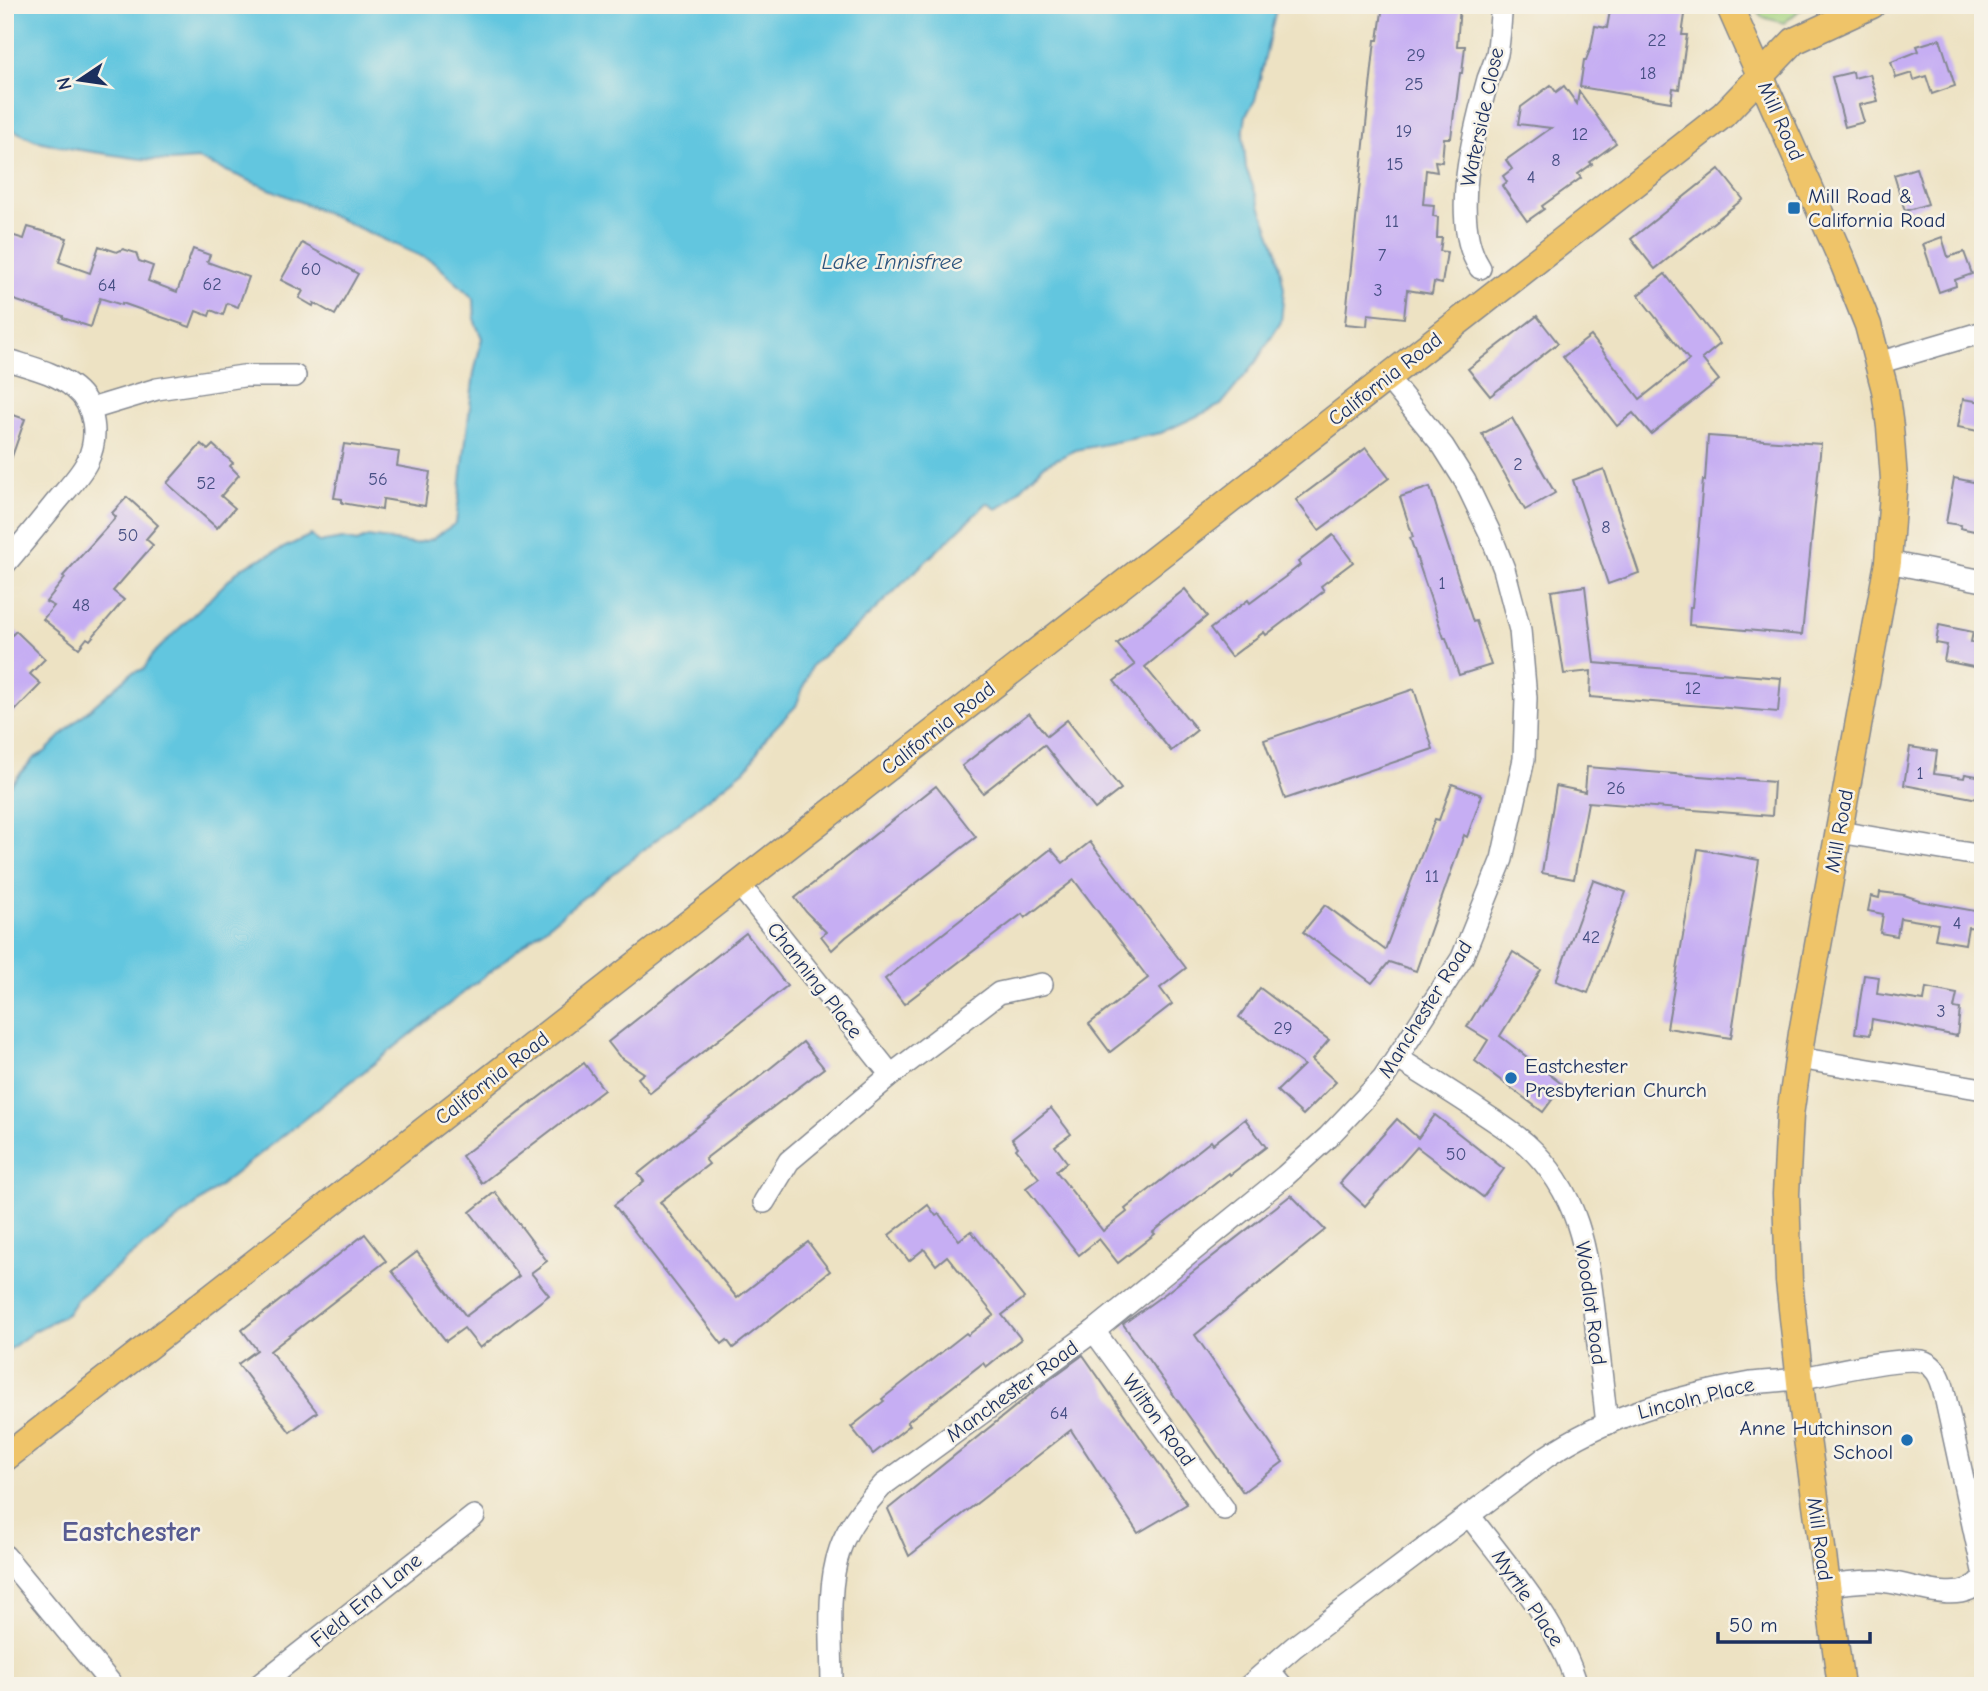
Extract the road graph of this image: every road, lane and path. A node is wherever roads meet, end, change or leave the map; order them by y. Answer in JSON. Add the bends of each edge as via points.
{"nodes":[{"id":1,"x":1502,"y":5,"type":"edge"},
{"id":2,"x":1729,"y":5,"type":"edge"},
{"id":3,"x":1872,"y":5,"type":"edge"},
{"id":4,"x":1761,"y":76,"type":"junction"},
{"id":5,"x":1480,"y":268,"type":"dead end"},
{"id":6,"x":1983,"y":332,"type":"edge"},
{"id":7,"x":5,"y":359,"type":"edge"},
{"id":8,"x":1878,"y":363,"type":"junction"},
{"id":9,"x":295,"y":376,"type":"dead end"},
{"id":10,"x":1387,"y":377,"type":"junction"},
{"id":11,"x":91,"y":409,"type":"junction"},
{"id":12,"x":1888,"y":562,"type":"junction"},
{"id":13,"x":5,"y":564,"type":"edge"},
{"id":14,"x":1983,"y":581,"type":"edge"},
{"id":15,"x":1839,"y":832,"type":"junction"},
{"id":16,"x":1983,"y":856,"type":"edge"},
{"id":17,"x":739,"y":884,"type":"junction"},
{"id":18,"x":1042,"y":984,"type":"dead end"},
{"id":19,"x":1397,"y":1058,"type":"junction"},
{"id":20,"x":1798,"y":1058,"type":"junction"},
{"id":21,"x":891,"y":1075,"type":"junction"},
{"id":22,"x":1983,"y":1089,"type":"edge"},
{"id":23,"x":764,"y":1202,"type":"dead end"},
{"id":24,"x":1094,"y":1331,"type":"junction"},
{"id":25,"x":1799,"y":1379,"type":"junction"},
{"id":26,"x":1607,"y":1424,"type":"junction"},
{"id":27,"x":5,"y":1458,"type":"edge"},
{"id":28,"x":1224,"y":1509,"type":"dead end"},
{"id":29,"x":1469,"y":1515,"type":"junction"},
{"id":30,"x":474,"y":1516,"type":"dead end"},
{"id":31,"x":5,"y":1556,"type":"edge"},
{"id":32,"x":1983,"y":1571,"type":"edge"},
{"id":33,"x":1983,"y":1579,"type":"edge"},
{"id":34,"x":1826,"y":1585,"type":"junction"},
{"id":35,"x":1268,"y":1670,"type":"junction"},
{"id":36,"x":113,"y":1686,"type":"edge"},
{"id":37,"x":258,"y":1686,"type":"edge"},
{"id":38,"x":832,"y":1686,"type":"edge"},
{"id":39,"x":1249,"y":1686,"type":"edge"},
{"id":40,"x":1282,"y":1686,"type":"edge"},
{"id":41,"x":1577,"y":1686,"type":"edge"},
{"id":42,"x":1841,"y":1686,"type":"edge"}],
"edges":[{"from":1,"to":5,"type":"street","name":"Waterside Close","via":[[1496,56],[1465,190],[1466,230]]},
{"from":2,"to":4,"type":"main road","name":"Mill Road"},
{"from":3,"to":4,"type":"main road","name":"California Road","via":[[1794,41]]},
{"from":4,"to":8,"type":"main road","name":"Mill Road","via":[[1844,265]]},
{"from":4,"to":10,"type":"main road","name":"California Road","via":[[1723,115]]},
{"from":6,"to":8,"type":"street"},
{"from":7,"to":11,"type":"street","via":[[55,375],[84,397]]},
{"from":8,"to":12,"type":"main road","name":"Mill Road","via":[[1894,480]]},
{"from":9,"to":11,"type":"street","via":[[243,376],[157,389]]},
{"from":10,"to":17,"type":"main road","name":"California Road"},
{"from":10,"to":19,"type":"street","name":"Manchester Road","via":[[1443,446],[1490,533],[1520,630],[1526,698],[1524,759],[1502,859],[1462,958]]},
{"from":11,"to":13,"type":"street","via":[[93,442],[87,462]]},
{"from":12,"to":14,"type":"street"},
{"from":12,"to":15,"type":"main road","name":"Mill Road"},
{"from":15,"to":16,"type":"street"},
{"from":15,"to":20,"type":"main road","name":"Mill Road"},
{"from":17,"to":21,"type":"street","name":"Channing Place"},
{"from":17,"to":27,"type":"main road","name":"California Road"},
{"from":18,"to":21,"type":"street","via":[[999,993]]},
{"from":19,"to":24,"type":"street","name":"Manchester Road","via":[[1374,1089],[1285,1176]]},
{"from":19,"to":26,"type":"street","name":"Woodlot Road","via":[[1503,1126],[1525,1143],[1560,1183],[1585,1247]]},
{"from":20,"to":22,"type":"street"},
{"from":20,"to":25,"type":"main road","name":"Mill Road","via":[[1786,1194]]},
{"from":21,"to":23,"type":"street","via":[[789,1161]]},
{"from":24,"to":28,"type":"street","name":"Wilton Road"},
{"from":24,"to":38,"type":"street","name":"Manchester Road","via":[[883,1485],[863,1507],[840,1547],[832,1577]]},
{"from":25,"to":26,"type":"street","name":"Lincoln Place","via":[[1709,1391],[1648,1406]]},
{"from":25,"to":32,"type":"street","name":"Lincoln Place","via":[[1894,1362],[1923,1361],[1933,1367],[1943,1387]]},
{"from":25,"to":34,"type":"main road","name":"Mill Road"},
{"from":26,"to":29,"type":"street","name":"Lincoln Place","via":[[1558,1449]]},
{"from":29,"to":35,"type":"street","name":"Lincoln Place"},
{"from":29,"to":41,"type":"street","name":"Myrtle Place","via":[[1558,1637]]},
{"from":30,"to":37,"type":"street","name":"Field End Lane"},
{"from":31,"to":36,"type":"street"},
{"from":33,"to":34,"type":"street","via":[[1971,1590],[1950,1593],[1879,1581]]},
{"from":34,"to":42,"type":"main road","name":"Mill Road"},
{"from":35,"to":39,"type":"street","name":"Lincoln Place"},
{"from":35,"to":40,"type":"street"}]}
